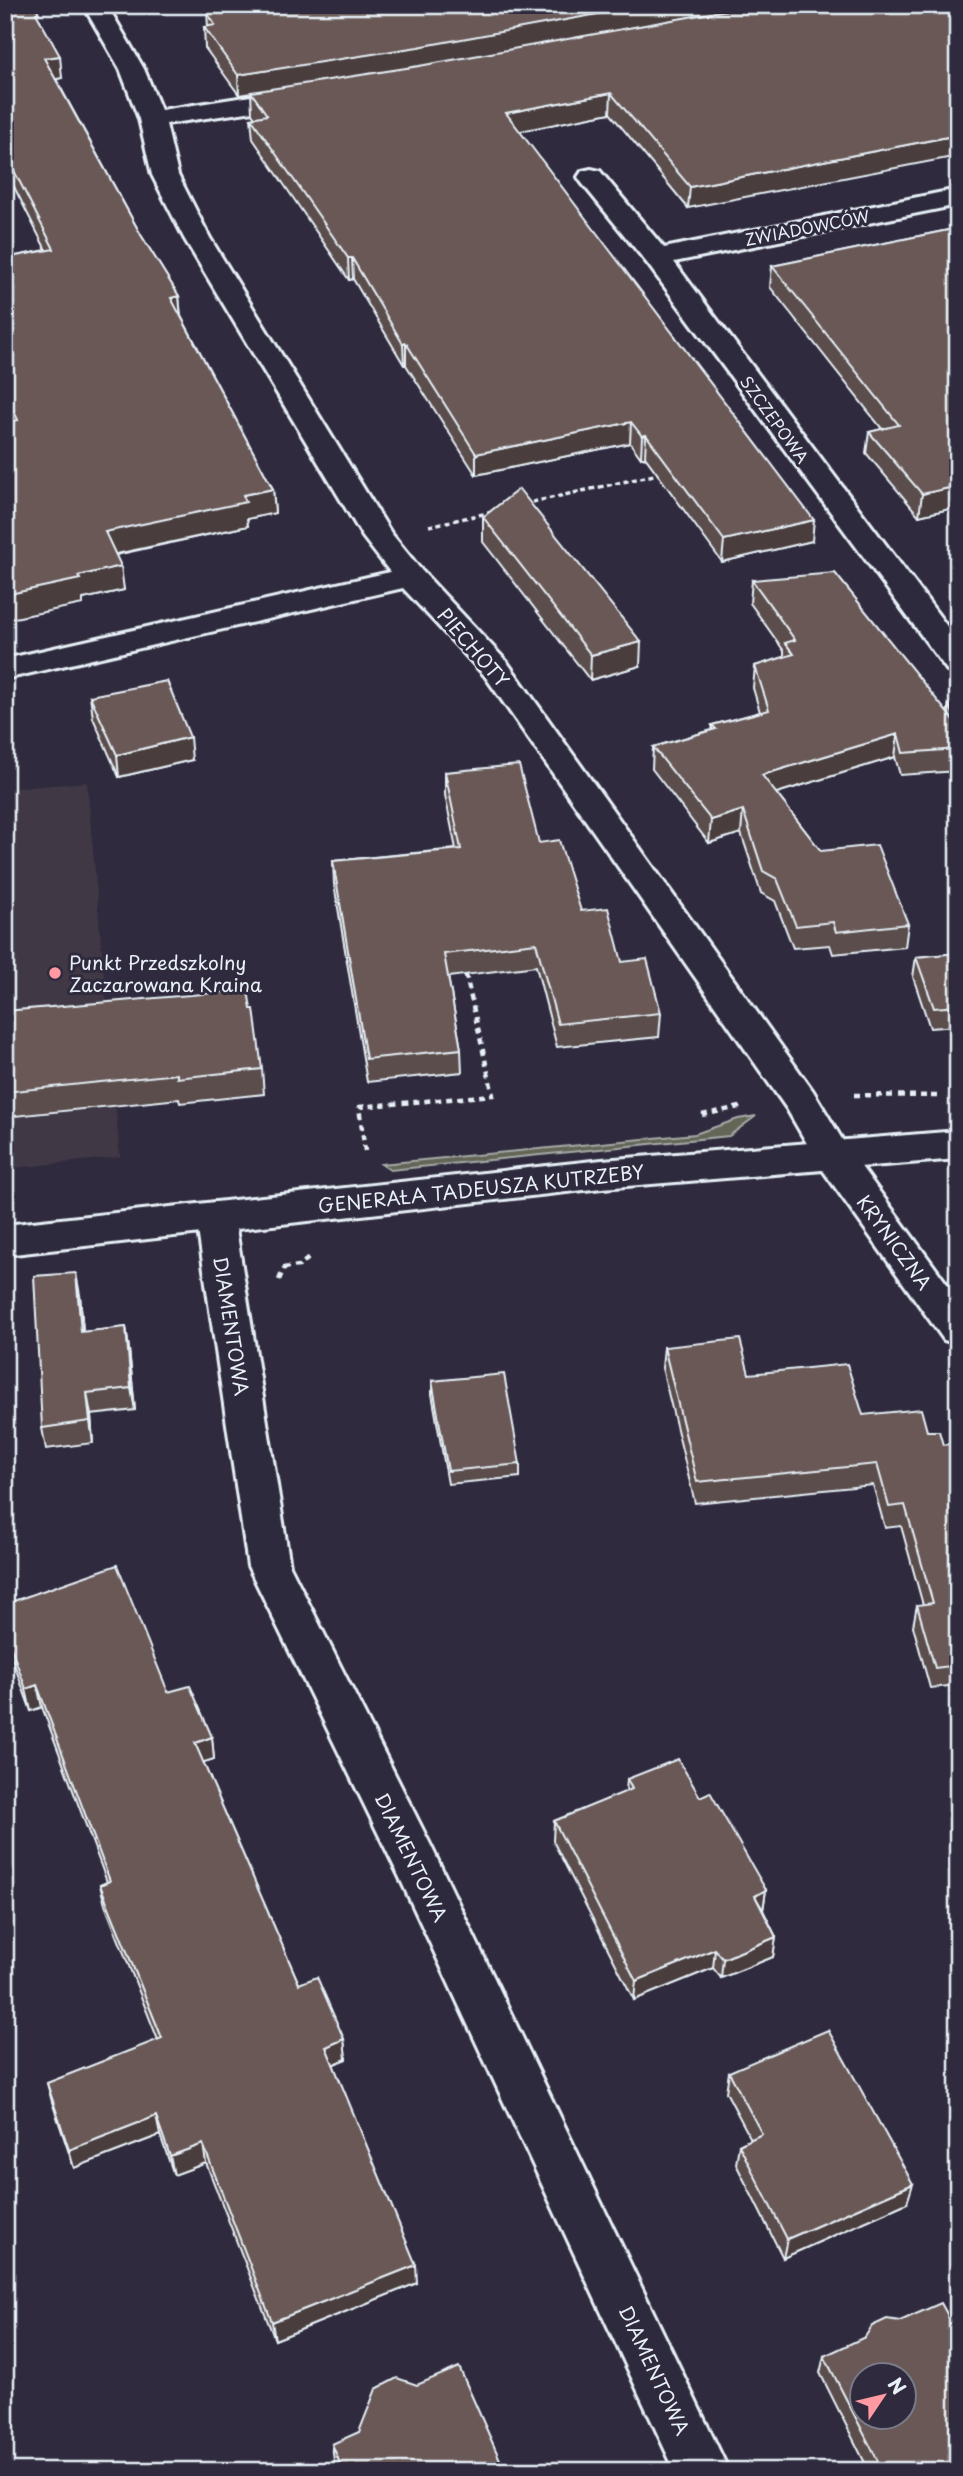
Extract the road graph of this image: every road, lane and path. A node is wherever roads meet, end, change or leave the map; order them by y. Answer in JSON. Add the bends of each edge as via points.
{"nodes":[{"id":1,"x":95,"y":5,"type":"edge"},
{"id":2,"x":328,"y":92,"type":"edge"},
{"id":3,"x":152,"y":119,"type":"junction"},
{"id":4,"x":591,"y":177,"type":"dead end"},
{"id":5,"x":958,"y":197,"type":"edge"},
{"id":6,"x":656,"y":257,"type":"junction"},
{"id":7,"x":675,"y":470,"type":"edge"},
{"id":8,"x":517,"y":506,"type":"edge"},
{"id":9,"x":504,"y":509,"type":"edge"},
{"id":10,"x":379,"y":537,"type":"junction"},
{"id":11,"x":411,"y":577,"type":"junction"},
{"id":12,"x":958,"y":663,"type":"edge"},
{"id":13,"x":5,"y":669,"type":"edge"},
{"id":14,"x":463,"y":962,"type":"edge"},
{"id":15,"x":873,"y":1094,"type":"dead end"},
{"id":16,"x":949,"y":1096,"type":"dead end"},
{"id":17,"x":958,"y":1145,"type":"edge"},
{"id":18,"x":833,"y":1156,"type":"junction"},
{"id":19,"x":371,"y":1200,"type":"junction"},
{"id":20,"x":215,"y":1216,"type":"junction"},
{"id":21,"x":5,"y":1240,"type":"edge"},
{"id":22,"x":958,"y":1329,"type":"edge"},
{"id":23,"x":703,"y":2471,"type":"edge"}],
"edges":[{"from":1,"to":3,"type":"street","name":"PIECHOTY","via":[[132,69]]},
{"from":2,"to":3,"type":"street"},
{"from":3,"to":10,"type":"street","name":"PIECHOTY","via":[[165,175],[197,238]]},
{"from":4,"to":6,"type":"street","name":"SZCZEPOWA"},
{"from":5,"to":6,"type":"street","name":"ZWIADOWCÓW"},
{"from":6,"to":12,"type":"street","name":"SZCZEPOWA"},
{"from":7,"to":8,"type":"path"},
{"from":9,"to":10,"type":"path"},
{"from":10,"to":11,"type":"street","name":"PIECHOTY"},
{"from":11,"to":13,"type":"street"},
{"from":11,"to":18,"type":"street","name":"PIECHOTY","via":[[496,668],[800,1100]]},
{"from":14,"to":19,"type":"path","via":[[493,1095],[359,1107]]},
{"from":15,"to":16,"type":"path"},
{"from":17,"to":18,"type":"street","name":"GENERAŁA TADEUSZA KUTRZEBY"},
{"from":18,"to":19,"type":"street","name":"GENERAŁA TADEUSZA KUTRZEBY","via":[[602,1174]]},
{"from":18,"to":22,"type":"street","name":"KRYNICZNA"},
{"from":19,"to":20,"type":"street","name":"GENERAŁA TADEUSZA KUTRZEBY"},
{"from":20,"to":21,"type":"street","name":"GENERAŁA TADEUSZA KUTRZEBY"},
{"from":20,"to":23,"type":"street","name":"DIAMENTOWA","via":[[270,1566]]}]}
